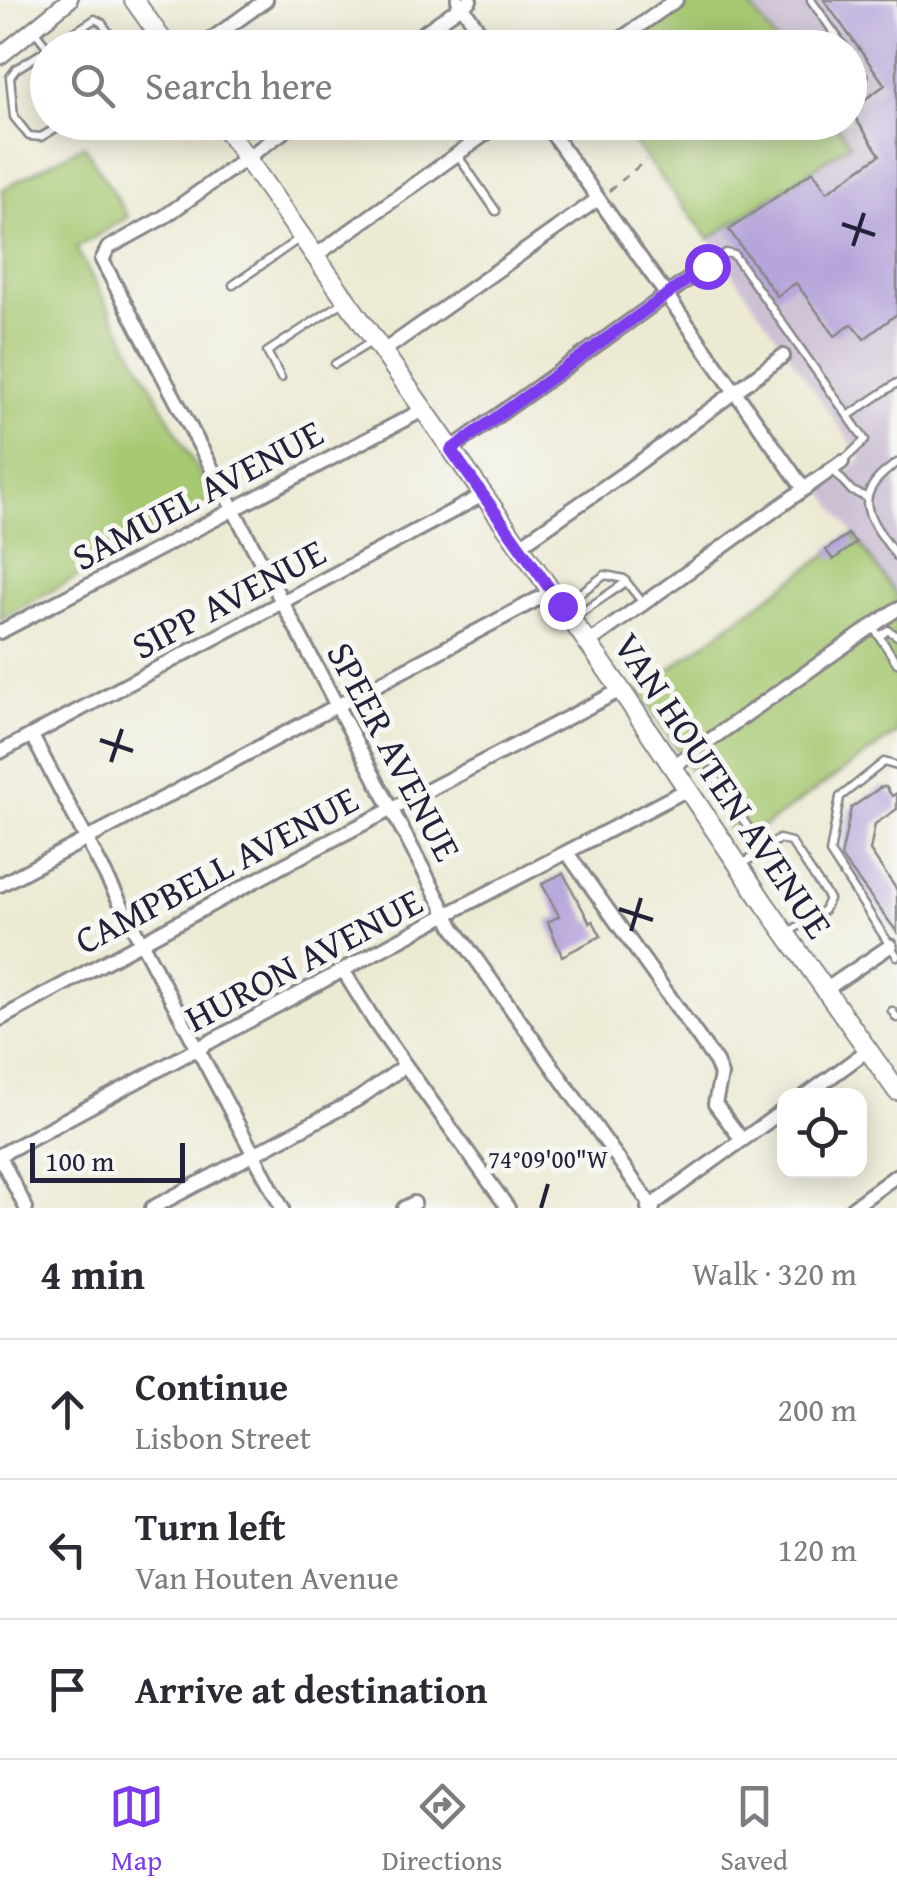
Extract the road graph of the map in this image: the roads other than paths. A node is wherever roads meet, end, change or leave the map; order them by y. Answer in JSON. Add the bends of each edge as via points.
{"nodes":[{"id":1,"x":69,"y":0,"type":"edge"},
{"id":2,"x":134,"y":0,"type":"edge"},
{"id":3,"x":266,"y":0,"type":"edge"},
{"id":4,"x":676,"y":0,"type":"edge"},
{"id":5,"x":811,"y":0,"type":"edge"},
{"id":6,"x":463,"y":2,"type":"edge"},
{"id":7,"x":33,"y":29,"type":"edge"},
{"id":8,"x":78,"y":30,"type":"edge"},
{"id":9,"x":107,"y":30,"type":"edge"},
{"id":10,"x":155,"y":30,"type":"edge"},
{"id":11,"x":224,"y":30,"type":"edge"},
{"id":12,"x":426,"y":30,"type":"edge"},
{"id":13,"x":480,"y":30,"type":"edge"},
{"id":14,"x":634,"y":30,"type":"edge"},
{"id":15,"x":832,"y":30,"type":"edge"},
{"id":16,"x":30,"y":31,"type":"edge"},
{"id":17,"x":0,"y":56,"type":"edge"},
{"id":18,"x":30,"y":60,"type":"edge"},
{"id":19,"x":30,"y":136,"type":"edge"},
{"id":20,"x":233,"y":140,"type":"edge"},
{"id":21,"x":271,"y":140,"type":"edge"},
{"id":22,"x":477,"y":140,"type":"edge"},
{"id":23,"x":557,"y":140,"type":"edge"},
{"id":24,"x":457,"y":154,"type":"junction"},
{"id":25,"x":246,"y":158,"type":"junction"},
{"id":26,"x":598,"y":199,"type":"junction"},
{"id":27,"x":496,"y":211,"type":"dead end"},
{"id":28,"x":301,"y":237,"type":"junction"},
{"id":29,"x":315,"y":256,"type":"junction"},
{"id":30,"x":707,"y":266,"type":"joint"},
{"id":31,"x":232,"y":285,"type":"dead end"},
{"id":32,"x":667,"y":296,"type":"junction"},
{"id":33,"x":346,"y":300,"type":"junction"},
{"id":34,"x":378,"y":346,"type":"junction"},
{"id":35,"x":783,"y":356,"type":"dead end"},
{"id":36,"x":335,"y":364,"type":"dead end"},
{"id":37,"x":281,"y":378,"type":"dead end"},
{"id":38,"x":897,"y":382,"type":"edge"},
{"id":39,"x":735,"y":392,"type":"junction"},
{"id":40,"x":423,"y":410,"type":"junction"},
{"id":41,"x":848,"y":416,"type":"junction"},
{"id":42,"x":451,"y":450,"type":"junction"},
{"id":43,"x":897,"y":463,"type":"edge"},
{"id":44,"x":837,"y":466,"type":"junction"},
{"id":45,"x":804,"y":489,"type":"junction"},
{"id":46,"x":483,"y":495,"type":"junction"},
{"id":47,"x":866,"y":497,"type":"junction"},
{"id":48,"x":232,"y":508,"type":"junction"},
{"id":49,"x":518,"y":546,"type":"junction"},
{"id":50,"x":897,"y":557,"type":"edge"},
{"id":51,"x":626,"y":582,"type":"junction"},
{"id":52,"x":282,"y":602,"type":"junction"},
{"id":53,"x":644,"y":604,"type":"junction"},
{"id":54,"x":561,"y":606,"type":"junction"},
{"id":55,"x":897,"y":609,"type":"edge"},
{"id":56,"x":876,"y":631,"type":"junction"},
{"id":57,"x":0,"y":632,"type":"edge"},
{"id":58,"x":897,"y":636,"type":"edge"},
{"id":59,"x":588,"y":644,"type":"junction"},
{"id":60,"x":897,"y":663,"type":"edge"},
{"id":61,"x":621,"y":690,"type":"junction"},
{"id":62,"x":336,"y":704,"type":"junction"},
{"id":63,"x":32,"y":736,"type":"junction"},
{"id":64,"x":0,"y":752,"type":"edge"},
{"id":65,"x":896,"y":765,"type":"edge"},
{"id":66,"x":672,"y":766,"type":"junction"},
{"id":67,"x":711,"y":771,"type":"dead end"},
{"id":68,"x":688,"y":789,"type":"junction"},
{"id":69,"x":391,"y":809,"type":"junction"},
{"id":70,"x":86,"y":838,"type":"junction"},
{"id":71,"x":763,"y":850,"type":"junction"},
{"id":72,"x":568,"y":854,"type":"junction"},
{"id":73,"x":739,"y":866,"type":"junction"},
{"id":74,"x":0,"y":885,"type":"edge"},
{"id":75,"x":448,"y":915,"type":"junction"},
{"id":76,"x":786,"y":934,"type":"junction"},
{"id":77,"x":142,"y":944,"type":"junction"},
{"id":78,"x":893,"y":951,"type":"edge"},
{"id":79,"x":344,"y":972,"type":"junction"},
{"id":80,"x":826,"y":990,"type":"junction"},
{"id":81,"x":0,"y":1019,"type":"edge"},
{"id":82,"x":198,"y":1050,"type":"junction"},
{"id":83,"x":868,"y":1050,"type":"junction"},
{"id":84,"x":405,"y":1066,"type":"junction"},
{"id":85,"x":894,"y":1082,"type":"edge"},
{"id":86,"x":815,"y":1088,"type":"edge"},
{"id":87,"x":777,"y":1115,"type":"edge"},
{"id":88,"x":742,"y":1140,"type":"junction"},
{"id":89,"x":253,"y":1154,"type":"junction"},
{"id":90,"x":0,"y":1156,"type":"edge"},
{"id":91,"x":897,"y":1176,"type":"edge"},
{"id":92,"x":651,"y":1207,"type":"edge"},
{"id":93,"x":26,"y":1208,"type":"edge"},
{"id":94,"x":152,"y":1208,"type":"edge"},
{"id":95,"x":282,"y":1208,"type":"edge"},
{"id":96,"x":508,"y":1208,"type":"edge"},
{"id":97,"x":852,"y":1208,"type":"edge"}],
"edges":[{"from":1,"to":7,"type":"street"},
{"from":2,"to":10,"type":"main road"},
{"from":3,"to":11,"type":"street"},
{"from":4,"to":14,"type":"street"},
{"from":5,"to":15,"type":"lane"},
{"from":6,"to":12,"type":"street"},
{"from":6,"to":13,"type":"street"},
{"from":8,"to":9,"type":"lane","via":[[95,20]]},
{"from":16,"to":17,"type":"street"},
{"from":18,"to":19,"type":"lane","via":[[10,77],[14,117]]},
{"from":20,"to":25,"type":"main road","name":"VAN HOUTEN AVENUE"},
{"from":21,"to":25,"type":"street"},
{"from":22,"to":24,"type":"street"},
{"from":23,"to":26,"type":"street"},
{"from":24,"to":27,"type":"lane"},
{"from":24,"to":29,"type":"street"},
{"from":25,"to":28,"type":"main road","name":"VAN HOUTEN AVENUE"},
{"from":25,"to":48,"type":"street","name":"SPEER AVENUE","via":[[104,252],[102,260]]},
{"from":26,"to":32,"type":"street"},
{"from":26,"to":34,"type":"street"},
{"from":28,"to":29,"type":"main road","name":"VAN HOUTEN AVENUE"},
{"from":28,"to":31,"type":"lane"},
{"from":29,"to":33,"type":"main road","name":"VAN HOUTEN AVENUE"},
{"from":30,"to":32,"type":"street"},
{"from":30,"to":41,"type":"lane","via":[[726,253],[734,256]]},
{"from":32,"to":39,"type":"street"},
{"from":32,"to":42,"type":"street"},
{"from":33,"to":34,"type":"main road","name":"VAN HOUTEN AVENUE"},
{"from":33,"to":37,"type":"lane","via":[[267,352]]},
{"from":34,"to":36,"type":"lane"},
{"from":34,"to":40,"type":"main road","name":"VAN HOUTEN AVENUE"},
{"from":35,"to":39,"type":"street"},
{"from":38,"to":41,"type":"lane"},
{"from":39,"to":45,"type":"street"},
{"from":39,"to":49,"type":"street"},
{"from":40,"to":42,"type":"main road","name":"VAN HOUTEN AVENUE"},
{"from":40,"to":48,"type":"street","name":"SAMUEL AVENUE"},
{"from":41,"to":44,"type":"lane","via":[[866,440]]},
{"from":42,"to":46,"type":"main road","name":"VAN HOUTEN AVENUE"},
{"from":43,"to":47,"type":"lane"},
{"from":44,"to":45,"type":"street"},
{"from":44,"to":47,"type":"lane","via":[[852,491]]},
{"from":45,"to":53,"type":"street"},
{"from":46,"to":49,"type":"main road","name":"VAN HOUTEN AVENUE"},
{"from":46,"to":52,"type":"street","name":"SIPP AVENUE"},
{"from":47,"to":50,"type":"lane","via":[[868,517]]},
{"from":48,"to":52,"type":"street","name":"SPEER AVENUE"},
{"from":48,"to":57,"type":"street","name":"SAMUEL AVENUE"},
{"from":49,"to":54,"type":"main road","name":"VAN HOUTEN AVENUE"},
{"from":51,"to":53,"type":"lane"},
{"from":51,"to":54,"type":"lane"},
{"from":51,"to":54,"type":"lane","via":[[605,576]]},
{"from":52,"to":62,"type":"street","name":"SPEER AVENUE"},
{"from":52,"to":63,"type":"street","name":"SIPP AVENUE"},
{"from":53,"to":59,"type":"street"},
{"from":54,"to":59,"type":"main road","name":"VAN HOUTEN AVENUE"},
{"from":54,"to":62,"type":"street"},
{"from":55,"to":56,"type":"street"},
{"from":56,"to":58,"type":"lane"},
{"from":56,"to":60,"type":"lane"},
{"from":56,"to":66,"type":"street"},
{"from":59,"to":61,"type":"main road","name":"VAN HOUTEN AVENUE"},
{"from":61,"to":66,"type":"main road","name":"VAN HOUTEN AVENUE"},
{"from":61,"to":69,"type":"street","name":"CAMPBELL AVENUE"},
{"from":62,"to":69,"type":"street","name":"SPEER AVENUE"},
{"from":62,"to":70,"type":"street"},
{"from":63,"to":64,"type":"street","name":"SIPP AVENUE"},
{"from":63,"to":70,"type":"street"},
{"from":65,"to":78,"type":"lane","via":[[884,762],[840,798],[830,853]]},
{"from":66,"to":68,"type":"main road","name":"VAN HOUTEN AVENUE"},
{"from":67,"to":71,"type":"lane"},
{"from":68,"to":72,"type":"street","name":"HURON AVENUE"},
{"from":68,"to":73,"type":"main road","name":"VAN HOUTEN AVENUE"},
{"from":69,"to":75,"type":"street","name":"SPEER AVENUE"},
{"from":69,"to":77,"type":"street","name":"CAMPBELL AVENUE"},
{"from":70,"to":74,"type":"street"},
{"from":70,"to":77,"type":"street"},
{"from":71,"to":73,"type":"lane"},
{"from":71,"to":76,"type":"lane","via":[[779,839],[790,842],[829,898],[824,910]]},
{"from":72,"to":75,"type":"street","name":"HURON AVENUE"},
{"from":72,"to":88,"type":"street","via":[[716,1062],[715,1104]]},
{"from":73,"to":76,"type":"main road","name":"VAN HOUTEN AVENUE"},
{"from":75,"to":79,"type":"street","name":"HURON AVENUE"},
{"from":75,"to":92,"type":"street","name":"SPEER AVENUE"},
{"from":76,"to":80,"type":"main road","name":"VAN HOUTEN AVENUE"},
{"from":77,"to":81,"type":"street","name":"CAMPBELL AVENUE"},
{"from":77,"to":82,"type":"street"},
{"from":78,"to":80,"type":"street"},
{"from":79,"to":82,"type":"street","name":"HURON AVENUE"},
{"from":79,"to":84,"type":"street"},
{"from":80,"to":83,"type":"main road","name":"VAN HOUTEN AVENUE"},
{"from":82,"to":89,"type":"street"},
{"from":82,"to":90,"type":"street","name":"HURON AVENUE"},
{"from":83,"to":85,"type":"main road","name":"VAN HOUTEN AVENUE"},
{"from":83,"to":86,"type":"street"},
{"from":84,"to":89,"type":"street","via":[[358,1099]]},
{"from":84,"to":96,"type":"street"},
{"from":87,"to":88,"type":"street"},
{"from":88,"to":92,"type":"street"},
{"from":89,"to":94,"type":"street"},
{"from":89,"to":95,"type":"street"},
{"from":90,"to":93,"type":"street"},
{"from":91,"to":97,"type":"street"}]}
